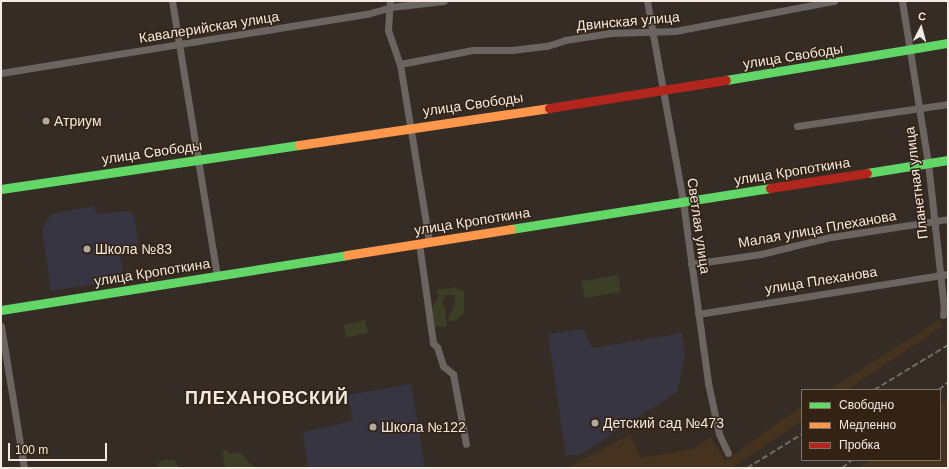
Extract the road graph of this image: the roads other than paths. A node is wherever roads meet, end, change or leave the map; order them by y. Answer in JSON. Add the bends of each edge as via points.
{"nodes":[{"id":1,"x":172,"y":1,"type":"edge"},
{"id":2,"x":444,"y":1,"type":"edge"},
{"id":3,"x":647,"y":1,"type":"edge"},
{"id":4,"x":834,"y":1,"type":"edge"},
{"id":5,"x":902,"y":1,"type":"edge"},
{"id":6,"x":391,"y":4,"type":"edge"},
{"id":7,"x":654,"y":33,"type":"junction"},
{"id":8,"x":948,"y":44,"type":"edge"},
{"id":9,"x":178,"y":45,"type":"junction"},
{"id":10,"x":911,"y":50,"type":"junction"},
{"id":11,"x":400,"y":64,"type":"junction"},
{"id":12,"x":1,"y":73,"type":"edge"},
{"id":13,"x":663,"y":91,"type":"junction"},
{"id":14,"x":948,"y":104,"type":"edge"},
{"id":15,"x":920,"y":109,"type":"junction"},
{"id":16,"x":797,"y":126,"type":"dead end"},
{"id":17,"x":412,"y":127,"type":"junction"},
{"id":18,"x":198,"y":160,"type":"junction"},
{"id":19,"x":948,"y":160,"type":"edge"},
{"id":20,"x":928,"y":163,"type":"junction"},
{"id":21,"x":1,"y":189,"type":"edge"},
{"id":22,"x":683,"y":202,"type":"junction"},
{"id":23,"x":948,"y":219,"type":"edge"},
{"id":24,"x":934,"y":222,"type":"junction"},
{"id":25,"x":429,"y":241,"type":"junction"},
{"id":26,"x":419,"y":243,"type":"junction"},
{"id":27,"x":691,"y":264,"type":"junction"},
{"id":28,"x":217,"y":275,"type":"junction"},
{"id":29,"x":944,"y":275,"type":"edge"},
{"id":30,"x":1,"y":310,"type":"edge"},
{"id":31,"x":698,"y":314,"type":"junction"},
{"id":32,"x":943,"y":315,"type":"dead end"},
{"id":33,"x":1,"y":326,"type":"edge"},
{"id":34,"x":466,"y":444,"type":"dead end"},
{"id":35,"x":728,"y":453,"type":"dead end"},
{"id":36,"x":24,"y":468,"type":"edge"}],
"edges":[{"from":1,"to":9,"type":"street"},
{"from":2,"to":6,"type":"street","name":"Кавалерийская улица"},
{"from":3,"to":7,"type":"street","name":"Светлая улица"},
{"from":4,"to":7,"type":"street","name":"Двинская улица"},
{"from":5,"to":10,"type":"street","name":"Планетная улица"},
{"from":6,"to":9,"type":"street","name":"Кавалерийская улица","via":[[367,14]]},
{"from":6,"to":11,"type":"street","via":[[388,30]]},
{"from":7,"to":11,"type":"street","name":"Двинская улица","via":[[610,34],[512,50],[473,50]]},
{"from":7,"to":13,"type":"street","name":"Светлая улица"},
{"from":8,"to":10,"type":"main road","name":"улица Свободы"},
{"from":9,"to":12,"type":"street","name":"Кавалерийская улица"},
{"from":9,"to":18,"type":"street"},
{"from":10,"to":13,"type":"main road","name":"улица Свободы"},
{"from":10,"to":15,"type":"street","name":"Планетная улица"},
{"from":11,"to":17,"type":"street"},
{"from":13,"to":17,"type":"main road","name":"улица Свободы"},
{"from":13,"to":22,"type":"street","name":"Светлая улица"},
{"from":14,"to":15,"type":"street"},
{"from":15,"to":16,"type":"street"},
{"from":15,"to":20,"type":"street","name":"Планетная улица"},
{"from":17,"to":18,"type":"main road","name":"улица Свободы"},
{"from":17,"to":25,"type":"street"},
{"from":18,"to":21,"type":"main road","name":"улица Свободы"},
{"from":18,"to":28,"type":"street"},
{"from":19,"to":20,"type":"main road","name":"улица Кропоткина"},
{"from":20,"to":22,"type":"main road","name":"улица Кропоткина"},
{"from":20,"to":24,"type":"street","name":"Планетная улица"},
{"from":22,"to":25,"type":"main road","name":"улица Кропоткина"},
{"from":22,"to":27,"type":"street","name":"Светлая улица"},
{"from":23,"to":24,"type":"street","name":"Малая улица Плеханова"},
{"from":24,"to":27,"type":"street","name":"Малая улица Плеханова","via":[[831,237],[761,254]]},
{"from":24,"to":29,"type":"street","name":"Планетная улица"},
{"from":25,"to":26,"type":"main road","name":"улица Кропоткина"},
{"from":26,"to":28,"type":"main road","name":"улица Кропоткина"},
{"from":26,"to":34,"type":"street","via":[[433,343],[437,347],[443,366],[453,374]]},
{"from":27,"to":31,"type":"street","name":"Светлая улица"},
{"from":28,"to":30,"type":"main road","name":"улица Кропоткина"},
{"from":29,"to":31,"type":"street","name":"улица Плеханова"},
{"from":29,"to":32,"type":"street","name":"Планетная улица"},
{"from":31,"to":35,"type":"street","name":"Светлая улица","via":[[708,383],[719,434]]},
{"from":33,"to":36,"type":"street"}]}
